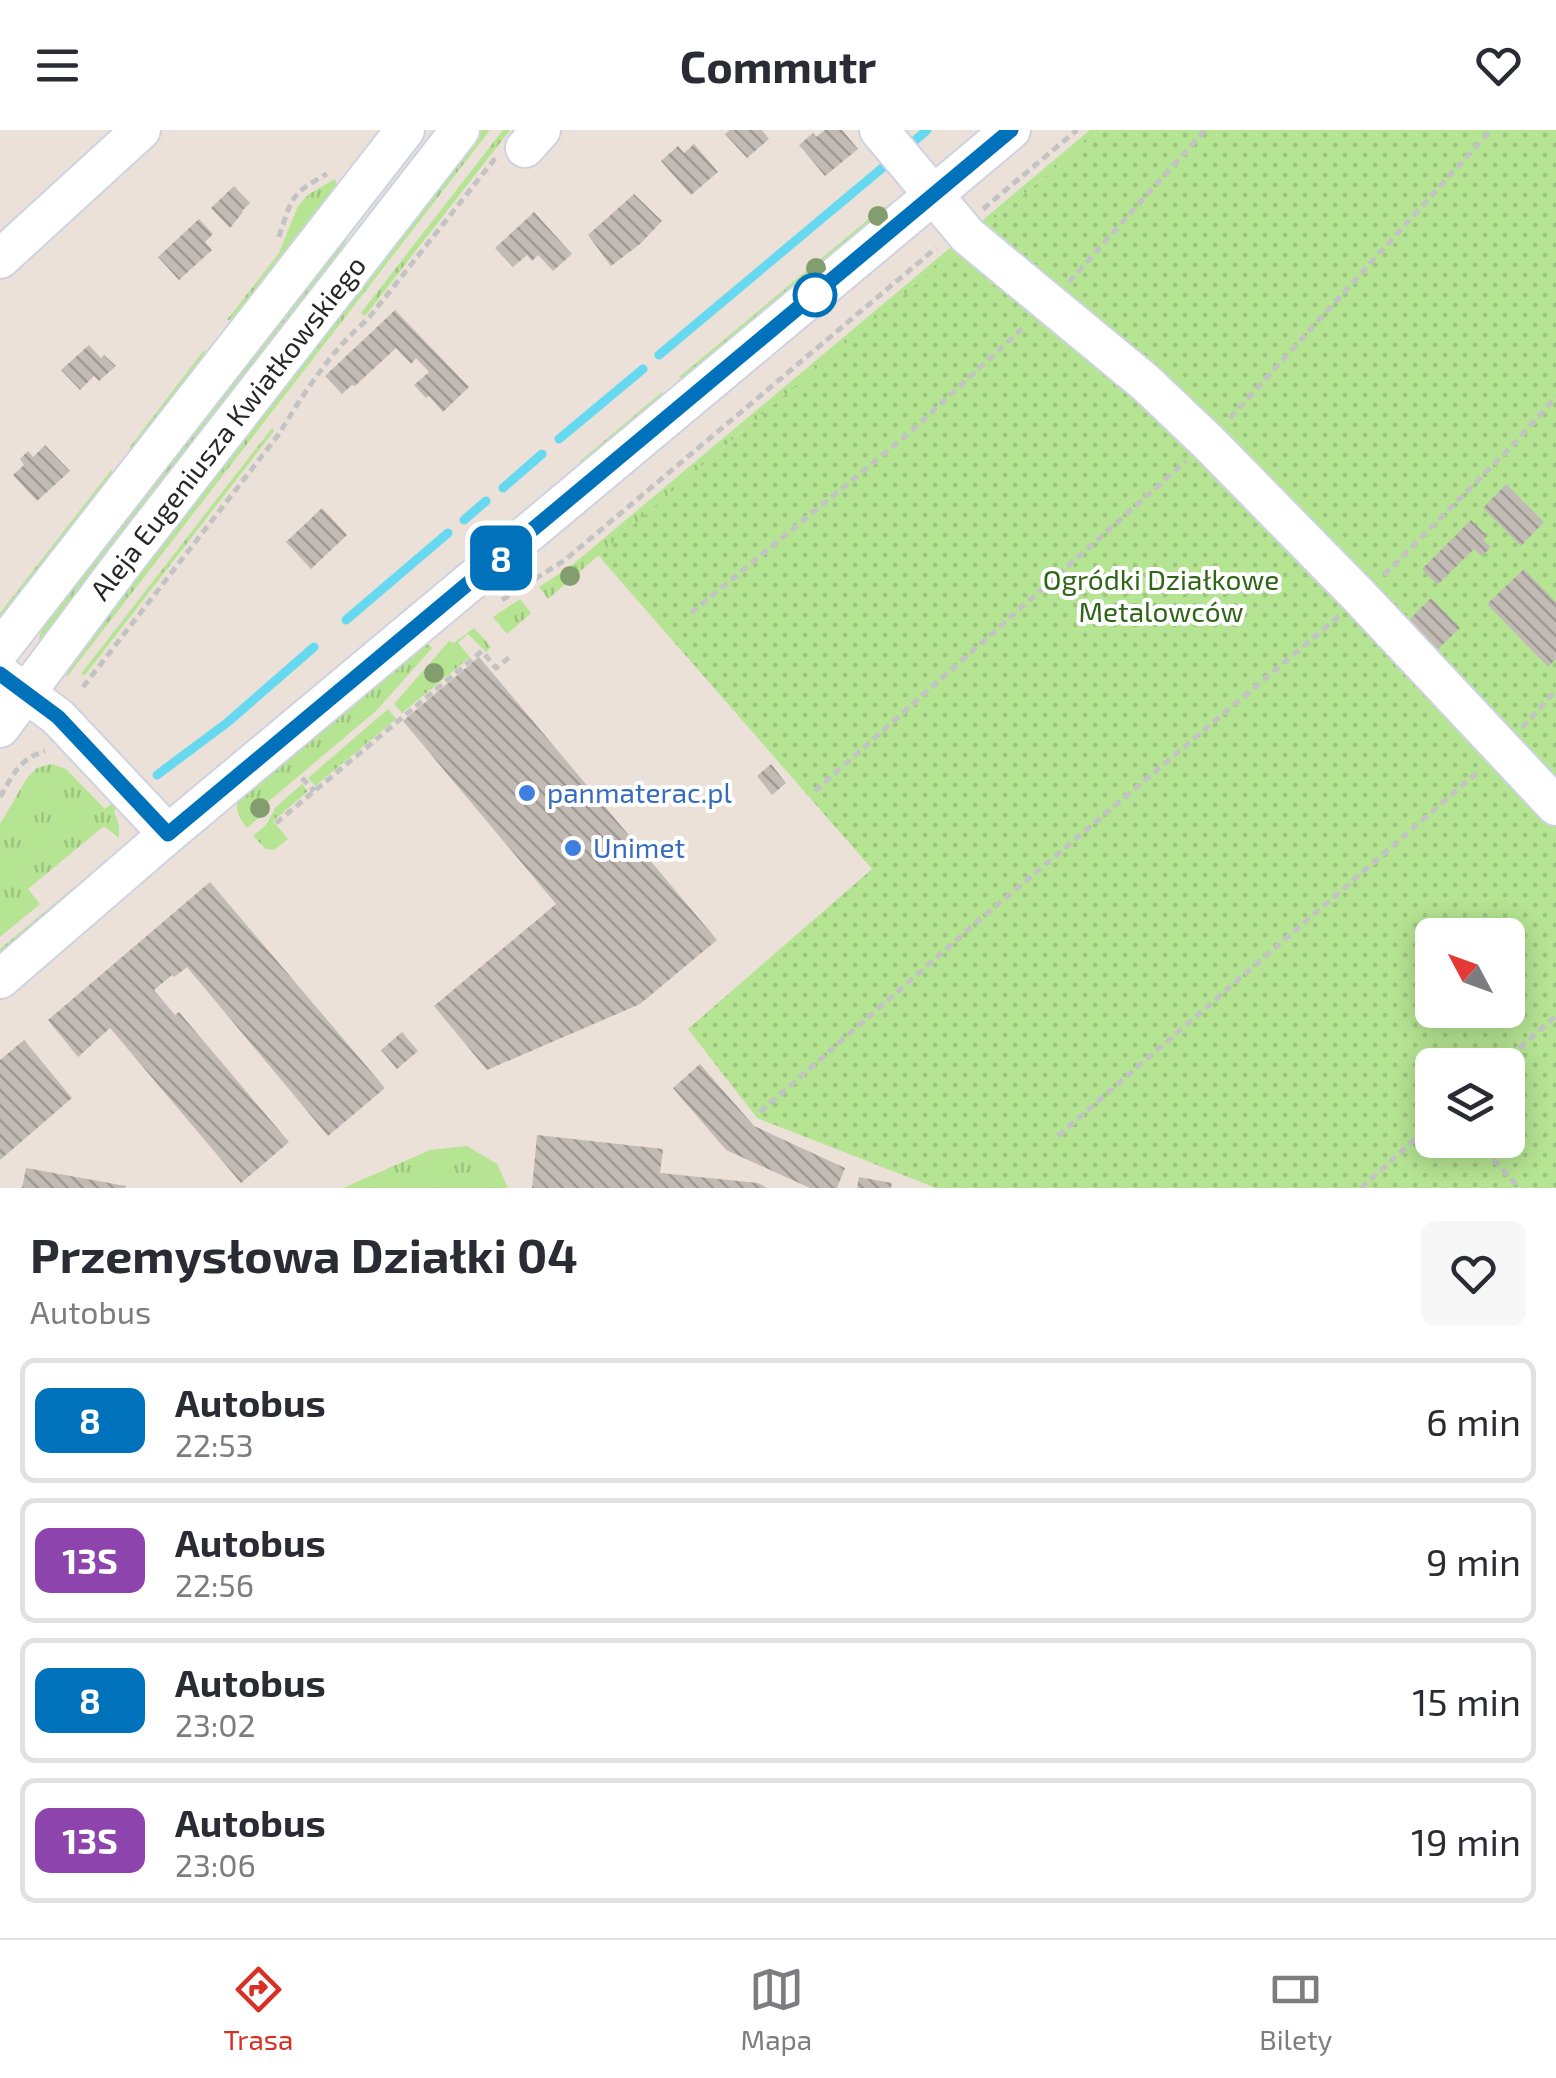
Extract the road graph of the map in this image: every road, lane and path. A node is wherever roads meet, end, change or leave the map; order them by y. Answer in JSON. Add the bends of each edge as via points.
{"nodes":[{"id":1,"x":141,"y":130,"type":"edge"},
{"id":2,"x":405,"y":130,"type":"edge"},
{"id":3,"x":460,"y":130,"type":"edge"},
{"id":4,"x":880,"y":130,"type":"edge"},
{"id":5,"x":1011,"y":130,"type":"edge"},
{"id":6,"x":1077,"y":130,"type":"edge"},
{"id":7,"x":1206,"y":130,"type":"edge"},
{"id":8,"x":1491,"y":130,"type":"edge"},
{"id":9,"x":522,"y":144,"type":"edge"},
{"id":10,"x":934,"y":195,"type":"junction"},
{"id":11,"x":971,"y":219,"type":"dead end"},
{"id":12,"x":943,"y":242,"type":"dead end"},
{"id":13,"x":0,"y":260,"type":"edge"},
{"id":14,"x":1050,"y":303,"type":"junction"},
{"id":15,"x":1556,"y":397,"type":"edge"},
{"id":16,"x":1208,"y":442,"type":"junction"},
{"id":17,"x":514,"y":592,"type":"dead end"},
{"id":18,"x":1361,"y":598,"type":"junction"},
{"id":19,"x":690,"y":613,"type":"dead end"},
{"id":20,"x":0,"y":650,"type":"edge"},
{"id":21,"x":511,"y":656,"type":"dead end"},
{"id":22,"x":13,"y":683,"type":"edge"},
{"id":23,"x":83,"y":687,"type":"dead end"},
{"id":24,"x":1556,"y":690,"type":"edge"},
{"id":25,"x":0,"y":728,"type":"edge"},
{"id":26,"x":1503,"y":749,"type":"junction"},
{"id":27,"x":44,"y":751,"type":"dead end"},
{"id":28,"x":302,"y":778,"type":"dead end"},
{"id":29,"x":815,"y":791,"type":"dead end"},
{"id":30,"x":314,"y":792,"type":"junction"},
{"id":31,"x":0,"y":797,"type":"edge"},
{"id":32,"x":1556,"y":806,"type":"edge"},
{"id":33,"x":276,"y":823,"type":"dead end"},
{"id":34,"x":168,"y":834,"type":"junction"},
{"id":35,"x":0,"y":978,"type":"edge"},
{"id":36,"x":1556,"y":1016,"type":"edge"},
{"id":37,"x":1519,"y":1048,"type":"edge"},
{"id":38,"x":760,"y":1112,"type":"dead end"},
{"id":39,"x":1058,"y":1136,"type":"dead end"},
{"id":40,"x":1415,"y":1139,"type":"edge"},
{"id":41,"x":1492,"y":1158,"type":"edge"},
{"id":42,"x":1361,"y":1188,"type":"edge"},
{"id":43,"x":1519,"y":1188,"type":"edge"}],
"edges":[{"from":1,"to":13,"type":"street"},
{"from":2,"to":20,"type":"street","name":"Aleja Eugeniusza Kwiatkowskiego"},
{"from":3,"to":22,"type":"street","name":"Aleja Eugeniusza Kwiatkowskiego","via":[[124,562]]},
{"from":4,"to":10,"type":"street"},
{"from":5,"to":10,"type":"street"},
{"from":6,"to":11,"type":"path"},
{"from":7,"to":14,"type":"path"},
{"from":8,"to":16,"type":"path"},
{"from":9,"to":23,"type":"path","via":[[305,390],[270,446]]},
{"from":10,"to":14,"type":"street","via":[[968,236]]},
{"from":10,"to":34,"type":"street"},
{"from":12,"to":17,"type":"path","via":[[565,560]]},
{"from":14,"to":16,"type":"street"},
{"from":14,"to":19,"type":"path","via":[[908,434]]},
{"from":15,"to":18,"type":"path"},
{"from":16,"to":18,"type":"street"},
{"from":16,"to":29,"type":"path"},
{"from":18,"to":26,"type":"street"},
{"from":18,"to":38,"type":"path"},
{"from":21,"to":30,"type":"path","via":[[496,668],[482,651]]},
{"from":22,"to":25,"type":"street","name":"Aleja Eugeniusza Kwiatkowskiego"},
{"from":22,"to":34,"type":"street","via":[[58,717]]},
{"from":24,"to":26,"type":"path"},
{"from":26,"to":32,"type":"street"},
{"from":26,"to":39,"type":"path"},
{"from":27,"to":31,"type":"path","via":[[28,756]]},
{"from":28,"to":30,"type":"path"},
{"from":30,"to":33,"type":"path"},
{"from":34,"to":35,"type":"street"},
{"from":36,"to":37,"type":"path"},
{"from":40,"to":42,"type":"path"},
{"from":41,"to":43,"type":"path"}]}
